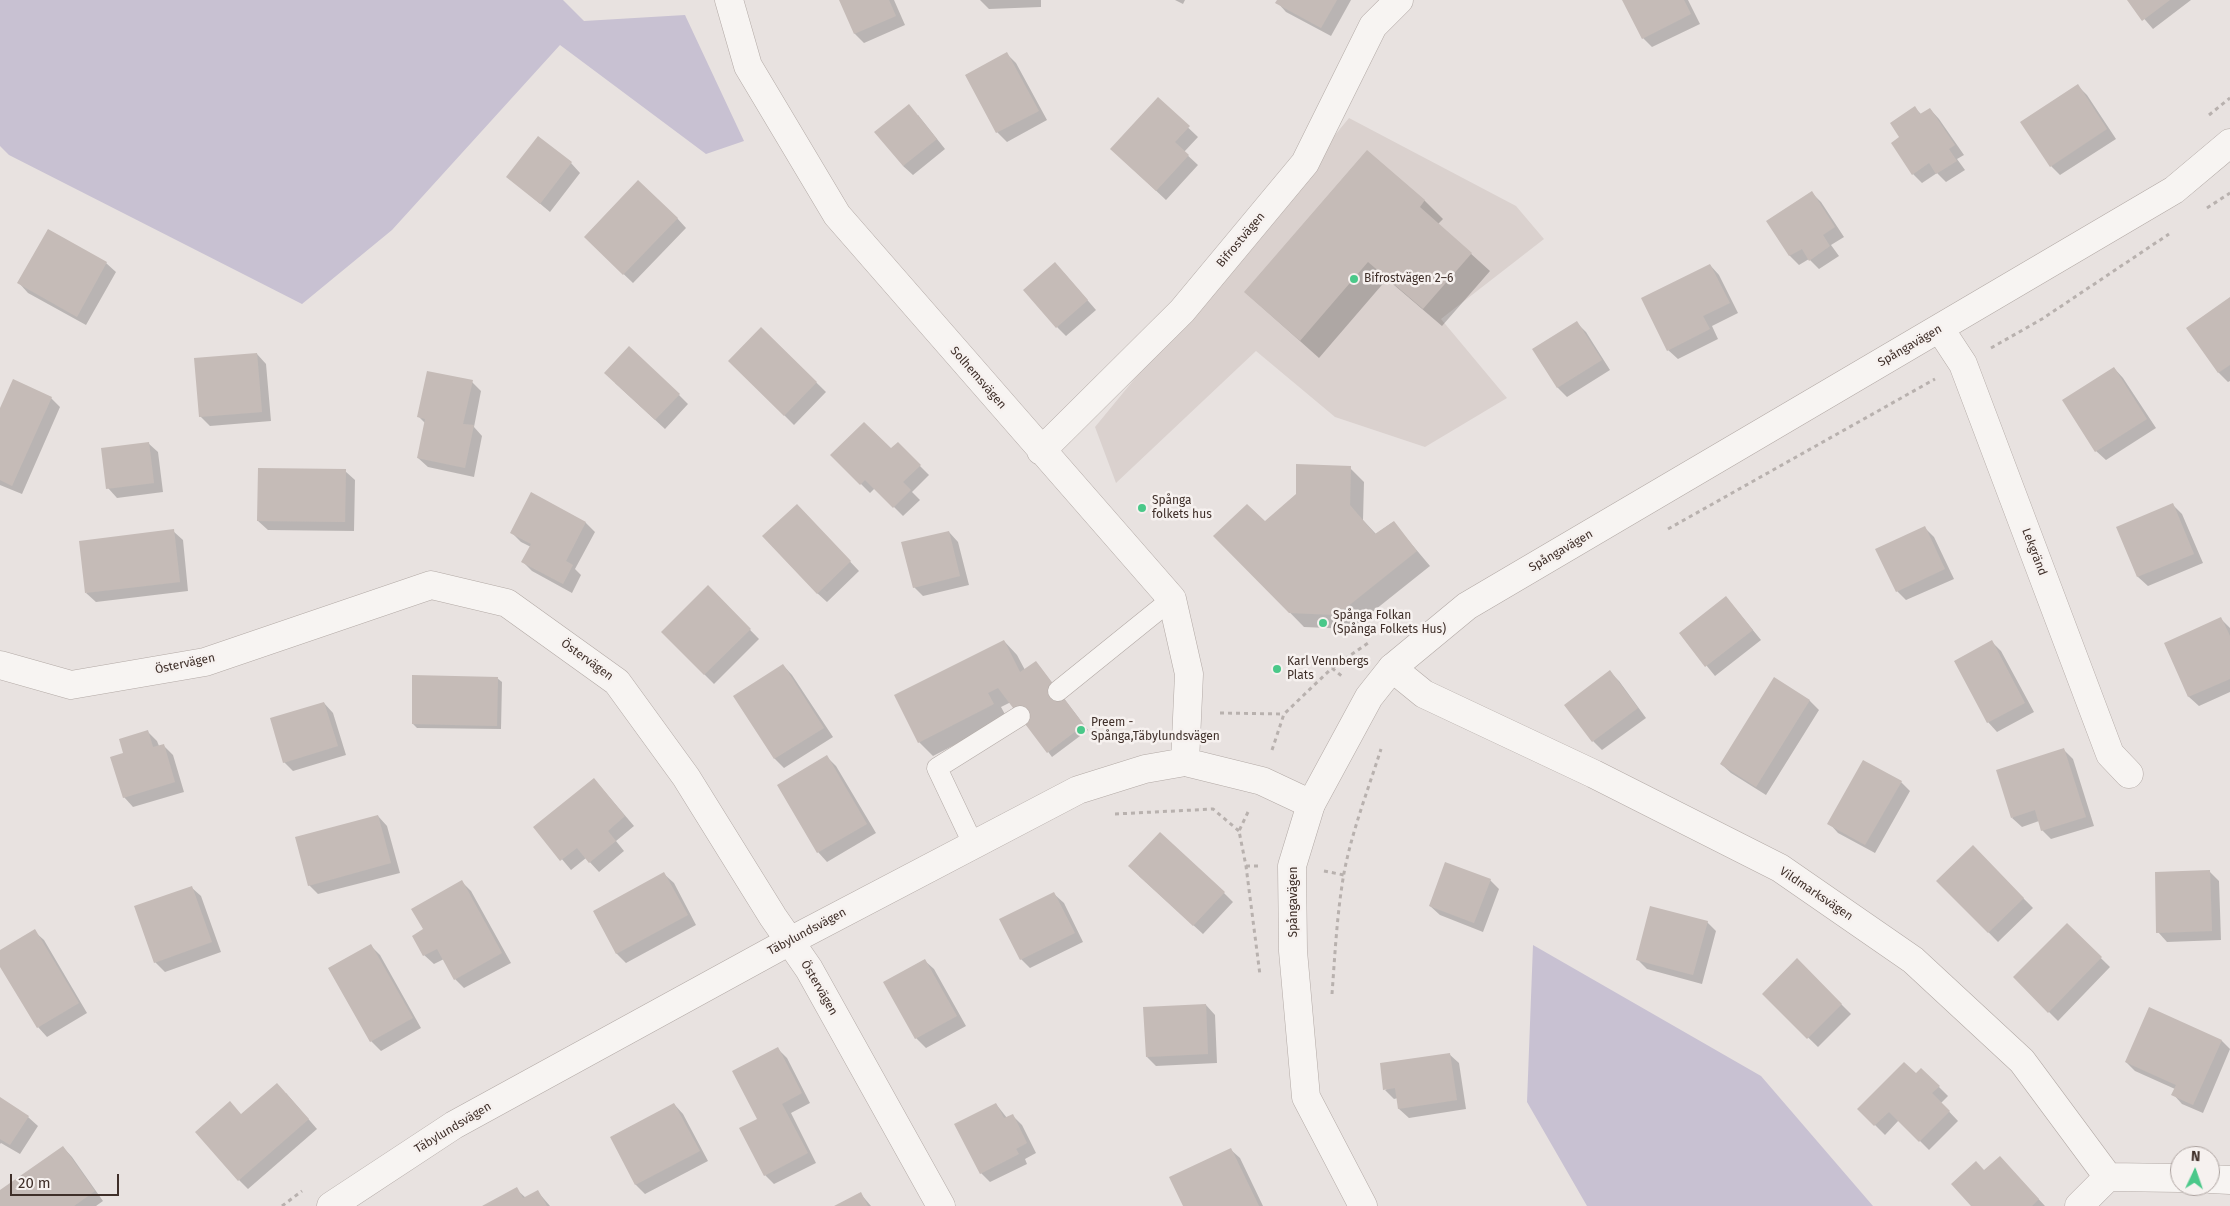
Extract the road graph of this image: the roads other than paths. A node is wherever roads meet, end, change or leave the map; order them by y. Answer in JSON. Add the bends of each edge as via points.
{"nodes":[{"id":1,"x":729,"y":0,"type":"edge"},
{"id":2,"x":1399,"y":0,"type":"edge"},
{"id":3,"x":2230,"y":144,"type":"edge"},
{"id":4,"x":1940,"y":328,"type":"junction"},
{"id":5,"x":1041,"y":452,"type":"junction"},
{"id":6,"x":1172,"y":599,"type":"junction"},
{"id":7,"x":0,"y":665,"type":"edge"},
{"id":8,"x":1392,"y":668,"type":"junction"},
{"id":9,"x":1058,"y":691,"type":"dead end"},
{"id":10,"x":1020,"y":716,"type":"dead end"},
{"id":11,"x":1185,"y":762,"type":"junction"},
{"id":12,"x":2129,"y":774,"type":"dead end"},
{"id":13,"x":1311,"y":804,"type":"junction"},
{"id":14,"x":974,"y":846,"type":"junction"},
{"id":15,"x":790,"y":941,"type":"junction"},
{"id":16,"x":2108,"y":1177,"type":"junction"},
{"id":17,"x":2170,"y":1178,"type":"edge"},
{"id":18,"x":331,"y":1206,"type":"edge"},
{"id":19,"x":941,"y":1206,"type":"edge"},
{"id":20,"x":1363,"y":1206,"type":"edge"},
{"id":21,"x":2079,"y":1206,"type":"edge"}],
"edges":[{"from":1,"to":5,"type":"street","name":"Solhemsvägen","via":[[748,66],[837,215]]},
{"from":2,"to":5,"type":"street","name":"Bifrostvägen","via":[[1373,26],[1305,163],[1182,311]]},
{"from":3,"to":4,"type":"street","name":"Spångavägen","via":[[2174,190]]},
{"from":4,"to":8,"type":"street","name":"Spångavägen","via":[[1467,606]]},
{"from":4,"to":12,"type":"street","name":"Lekgränd","via":[[1963,364],[2110,754]]},
{"from":5,"to":6,"type":"street","name":"Solhemsvägen"},
{"from":6,"to":9,"type":"lane"},
{"from":6,"to":11,"type":"street","name":"Solhemsvägen","via":[[1189,674]]},
{"from":7,"to":15,"type":"street","name":"Östervägen","via":[[71,685],[205,662],[431,585],[508,603],[617,682],[686,777]]},
{"from":8,"to":13,"type":"street","name":"Spångavägen","via":[[1369,697]]},
{"from":8,"to":16,"type":"street","name":"Vildmarksvägen","via":[[1424,694],[1594,774],[1780,868],[1913,960],[2022,1061]]},
{"from":10,"to":14,"type":"lane","via":[[937,768]]},
{"from":11,"to":13,"type":"street","name":"Täbylundsvägen","via":[[1262,781]]},
{"from":11,"to":14,"type":"street","name":"Täbylundsvägen","via":[[1145,768],[1078,790]]},
{"from":13,"to":20,"type":"street","name":"Spångavägen","via":[[1292,866],[1294,951],[1306,1097]]},
{"from":14,"to":15,"type":"street","name":"Täbylundsvägen"},
{"from":15,"to":18,"type":"street","name":"Täbylundsvägen","via":[[454,1125]]},
{"from":15,"to":19,"type":"street","name":"Östervägen","via":[[809,969]]},
{"from":16,"to":17,"type":"street"},
{"from":16,"to":21,"type":"street"}]}
